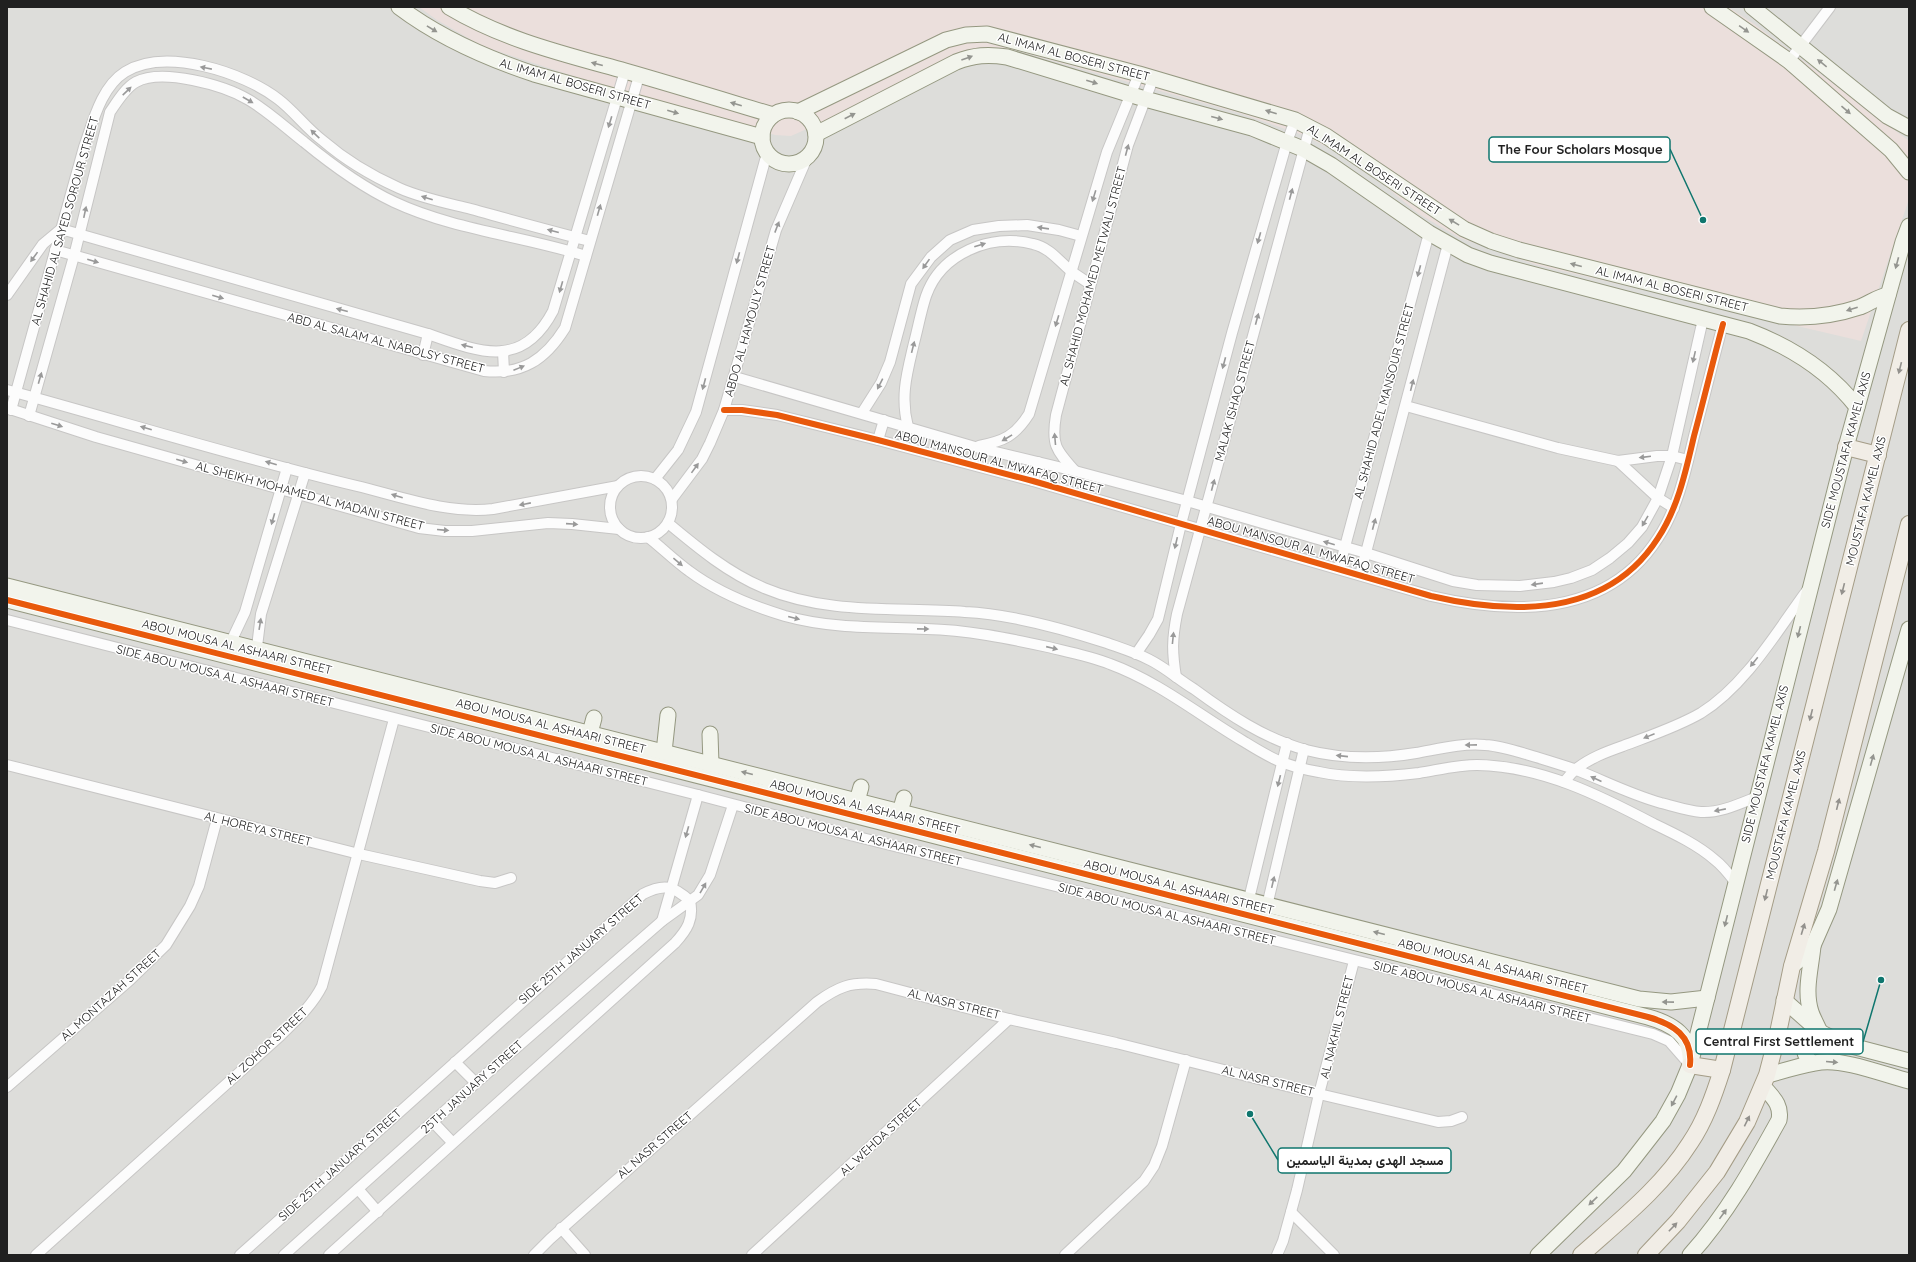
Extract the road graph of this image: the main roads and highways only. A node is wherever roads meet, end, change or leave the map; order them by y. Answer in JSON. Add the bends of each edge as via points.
{"nodes":[{"id":1,"x":1909,"y":330,"type":"edge"},
{"id":2,"x":1846,"y":447,"type":"road end"},
{"id":3,"x":1878,"y":455,"type":"junction"},
{"id":4,"x":1909,"y":524,"type":"edge"},
{"id":5,"x":1690,"y":1065,"type":"road end"},
{"id":6,"x":1722,"y":1070,"type":"junction"},
{"id":7,"x":1581,"y":1255,"type":"edge"},
{"id":8,"x":1646,"y":1255,"type":"edge"}],
"edges":[{"from":1,"to":3,"type":"main road","name":"MOUSTAFA KAMEL AXIS","one_way":true},
{"from":2,"to":3,"type":"main road"},
{"from":3,"to":6,"type":"main road","name":"MOUSTAFA KAMEL AXIS","one_way":true},
{"from":8,"to":4,"type":"main road","one_way":true,"via":[[1678,1221],[1717,1172],[1747,1122],[1765,1080],[1792,966],[1826,851]]},
{"from":5,"to":6,"type":"main road"},
{"from":6,"to":7,"type":"main road","name":"MOUSTAFA KAMEL AXIS","via":[[1704,1119],[1676,1164],[1659,1184]]}]}
